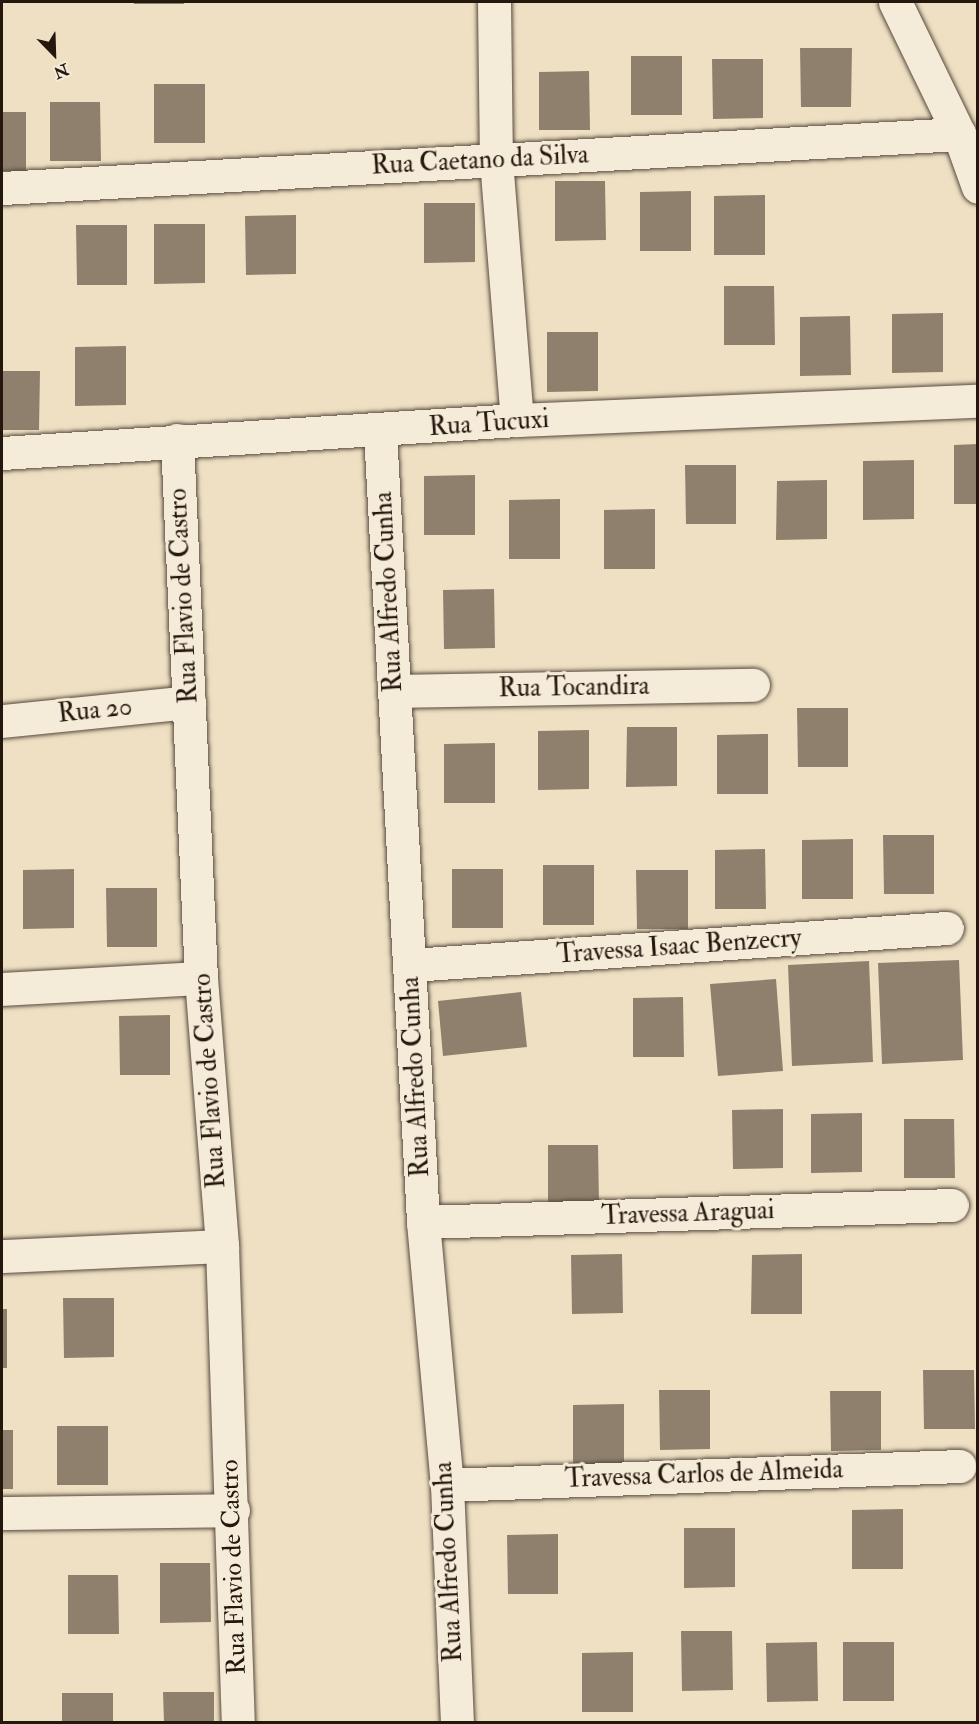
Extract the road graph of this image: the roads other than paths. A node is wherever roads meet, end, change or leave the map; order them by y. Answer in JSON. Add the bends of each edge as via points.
{"nodes":[{"id":1,"x":494,"y":2,"type":"edge"},
{"id":2,"x":895,"y":2,"type":"edge"},
{"id":3,"x":959,"y":134,"type":"junction"},
{"id":4,"x":496,"y":160,"type":"junction"},
{"id":5,"x":978,"y":187,"type":"edge"},
{"id":6,"x":2,"y":188,"type":"edge"},
{"id":7,"x":978,"y":401,"type":"edge"},
{"id":8,"x":516,"y":420,"type":"junction"},
{"id":9,"x":380,"y":432,"type":"junction"},
{"id":10,"x":177,"y":440,"type":"junction"},
{"id":11,"x":2,"y":453,"type":"edge"},
{"id":12,"x":753,"y":685,"type":"dead end"},
{"id":13,"x":394,"y":691,"type":"junction"},
{"id":14,"x":189,"y":702,"type":"junction"},
{"id":15,"x":2,"y":721,"type":"edge"},
{"id":16,"x":947,"y":928,"type":"dead end"},
{"id":17,"x":411,"y":965,"type":"junction"},
{"id":18,"x":201,"y":978,"type":"junction"},
{"id":19,"x":2,"y":989,"type":"edge"},
{"id":20,"x":952,"y":1205,"type":"dead end"},
{"id":21,"x":423,"y":1222,"type":"junction"},
{"id":22,"x":222,"y":1246,"type":"junction"},
{"id":23,"x":2,"y":1256,"type":"edge"},
{"id":24,"x":960,"y":1466,"type":"dead end"},
{"id":25,"x":447,"y":1485,"type":"junction"},
{"id":26,"x":233,"y":1510,"type":"junction"},
{"id":27,"x":2,"y":1513,"type":"edge"},
{"id":28,"x":238,"y":1722,"type":"edge"},
{"id":29,"x":457,"y":1722,"type":"edge"}],
"edges":[{"from":1,"to":4,"type":"street"},
{"from":2,"to":3,"type":"street"},
{"from":3,"to":4,"type":"street","name":"Rua Caetano da Silva"},
{"from":3,"to":5,"type":"street"},
{"from":4,"to":6,"type":"street","name":"Rua Caetano da Silva"},
{"from":4,"to":8,"type":"street"},
{"from":7,"to":8,"type":"street","name":"Rua Tucuxi"},
{"from":8,"to":9,"type":"street","name":"Rua Tucuxi"},
{"from":9,"to":10,"type":"street","name":"Rua Tucuxi"},
{"from":9,"to":13,"type":"street","name":"Rua Alfredo Cunha"},
{"from":10,"to":11,"type":"street","name":"Rua Tucuxi"},
{"from":10,"to":14,"type":"street","name":"Rua Flavio de Castro"},
{"from":12,"to":13,"type":"street","name":"Rua Tocandira"},
{"from":13,"to":17,"type":"street","name":"Rua Alfredo Cunha"},
{"from":14,"to":15,"type":"street","name":"Rua 20"},
{"from":14,"to":18,"type":"street","name":"Rua Flavio de Castro"},
{"from":16,"to":17,"type":"street","name":"Travessa Isaac Benzecry"},
{"from":17,"to":21,"type":"street","name":"Rua Alfredo Cunha"},
{"from":18,"to":19,"type":"street"},
{"from":18,"to":22,"type":"street","name":"Rua Flavio de Castro"},
{"from":20,"to":21,"type":"street","name":"Travessa Araguai"},
{"from":21,"to":25,"type":"street","name":"Rua Alfredo Cunha"},
{"from":22,"to":23,"type":"street"},
{"from":22,"to":26,"type":"street","name":"Rua Flavio de Castro"},
{"from":24,"to":25,"type":"street","name":"Travessa Carlos de Almeida"},
{"from":25,"to":29,"type":"street","name":"Rua Alfredo Cunha"},
{"from":26,"to":27,"type":"street"},
{"from":26,"to":28,"type":"street","name":"Rua Flavio de Castro"}]}
